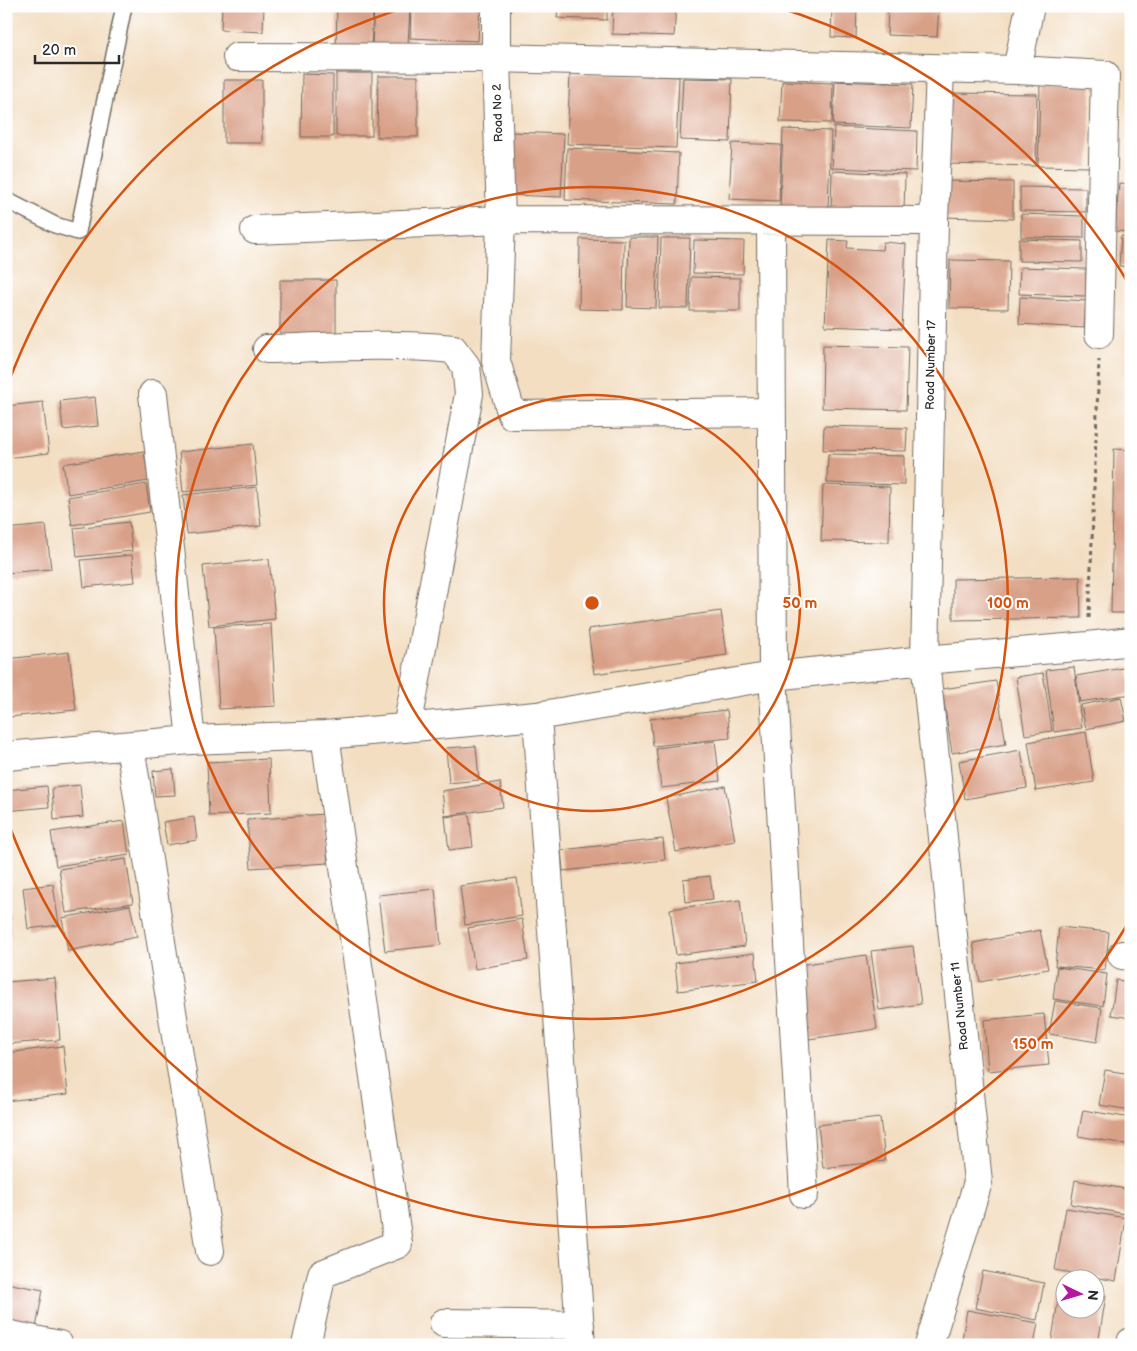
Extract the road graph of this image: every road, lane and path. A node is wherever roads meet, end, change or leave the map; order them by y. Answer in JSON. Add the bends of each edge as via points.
{"nodes":[{"id":1,"x":124,"y":6,"type":"edge"},
{"id":2,"x":496,"y":6,"type":"edge"},
{"id":3,"x":1030,"y":6,"type":"edge"},
{"id":4,"x":236,"y":57,"type":"dead end"},
{"id":5,"x":496,"y":58,"type":"junction"},
{"id":6,"x":940,"y":70,"type":"junction"},
{"id":7,"x":1017,"y":70,"type":"junction"},
{"id":8,"x":6,"y":200,"type":"edge"},
{"id":9,"x":501,"y":220,"type":"junction"},
{"id":10,"x":771,"y":221,"type":"junction"},
{"id":11,"x":934,"y":221,"type":"junction"},
{"id":12,"x":255,"y":230,"type":"dead end"},
{"id":13,"x":1100,"y":334,"type":"joint"},
{"id":14,"x":267,"y":349,"type":"dead end"},
{"id":15,"x":152,"y":394,"type":"dead end"},
{"id":16,"x":771,"y":412,"type":"junction"},
{"id":17,"x":1131,"y":641,"type":"edge"},
{"id":18,"x":1088,"y":646,"type":"junction"},
{"id":19,"x":925,"y":660,"type":"junction"},
{"id":20,"x":773,"y":676,"type":"junction"},
{"id":21,"x":537,"y":716,"type":"junction"},
{"id":22,"x":407,"y":728,"type":"junction"},
{"id":23,"x":325,"y":736,"type":"junction"},
{"id":24,"x":191,"y":740,"type":"junction"},
{"id":25,"x":130,"y":746,"type":"junction"},
{"id":26,"x":6,"y":756,"type":"edge"},
{"id":27,"x":804,"y":1194,"type":"dead end"},
{"id":28,"x":210,"y":1251,"type":"dead end"},
{"id":29,"x":444,"y":1323,"type":"dead end"},
{"id":30,"x":6,"y":1334,"type":"edge"},
{"id":31,"x":580,"y":1335,"type":"edge"},
{"id":32,"x":59,"y":1345,"type":"edge"},
{"id":33,"x":306,"y":1345,"type":"edge"},
{"id":34,"x":928,"y":1345,"type":"edge"}],
"edges":[{"from":1,"to":8,"type":"lane","via":[[78,232],[55,225]]},
{"from":2,"to":5,"type":"street","name":"Road No 2"},
{"from":3,"to":7,"type":"street"},
{"from":4,"to":5,"type":"street"},
{"from":5,"to":6,"type":"street"},
{"from":5,"to":9,"type":"street","name":"Road No 2"},
{"from":6,"to":7,"type":"street"},
{"from":6,"to":11,"type":"street","name":"Road Number 17"},
{"from":7,"to":13,"type":"street","via":[[1106,75]]},
{"from":9,"to":10,"type":"street"},
{"from":9,"to":12,"type":"street"},
{"from":9,"to":16,"type":"street","name":"Road No 2","via":[[496,361],[512,415]]},
{"from":10,"to":11,"type":"street"},
{"from":10,"to":16,"type":"street"},
{"from":11,"to":19,"type":"street","name":"Road Number 17"},
{"from":13,"to":18,"type":"path"},
{"from":14,"to":22,"type":"street","via":[[420,346],[452,349],[466,366],[469,394]]},
{"from":15,"to":24,"type":"street"},
{"from":16,"to":20,"type":"street"},
{"from":17,"to":18,"type":"street"},
{"from":18,"to":19,"type":"street"},
{"from":19,"to":20,"type":"street"},
{"from":19,"to":34,"type":"street","name":"Road Number 11","via":[[978,1182]]},
{"from":20,"to":21,"type":"street"},
{"from":20,"to":27,"type":"street"},
{"from":21,"to":22,"type":"street"},
{"from":21,"to":31,"type":"street"},
{"from":22,"to":23,"type":"street"},
{"from":23,"to":24,"type":"street"},
{"from":23,"to":33,"type":"street","via":[[398,1244],[322,1274]]},
{"from":24,"to":25,"type":"street"},
{"from":25,"to":26,"type":"street"},
{"from":25,"to":28,"type":"street"},
{"from":29,"to":31,"type":"street"},
{"from":30,"to":32,"type":"street"}]}
